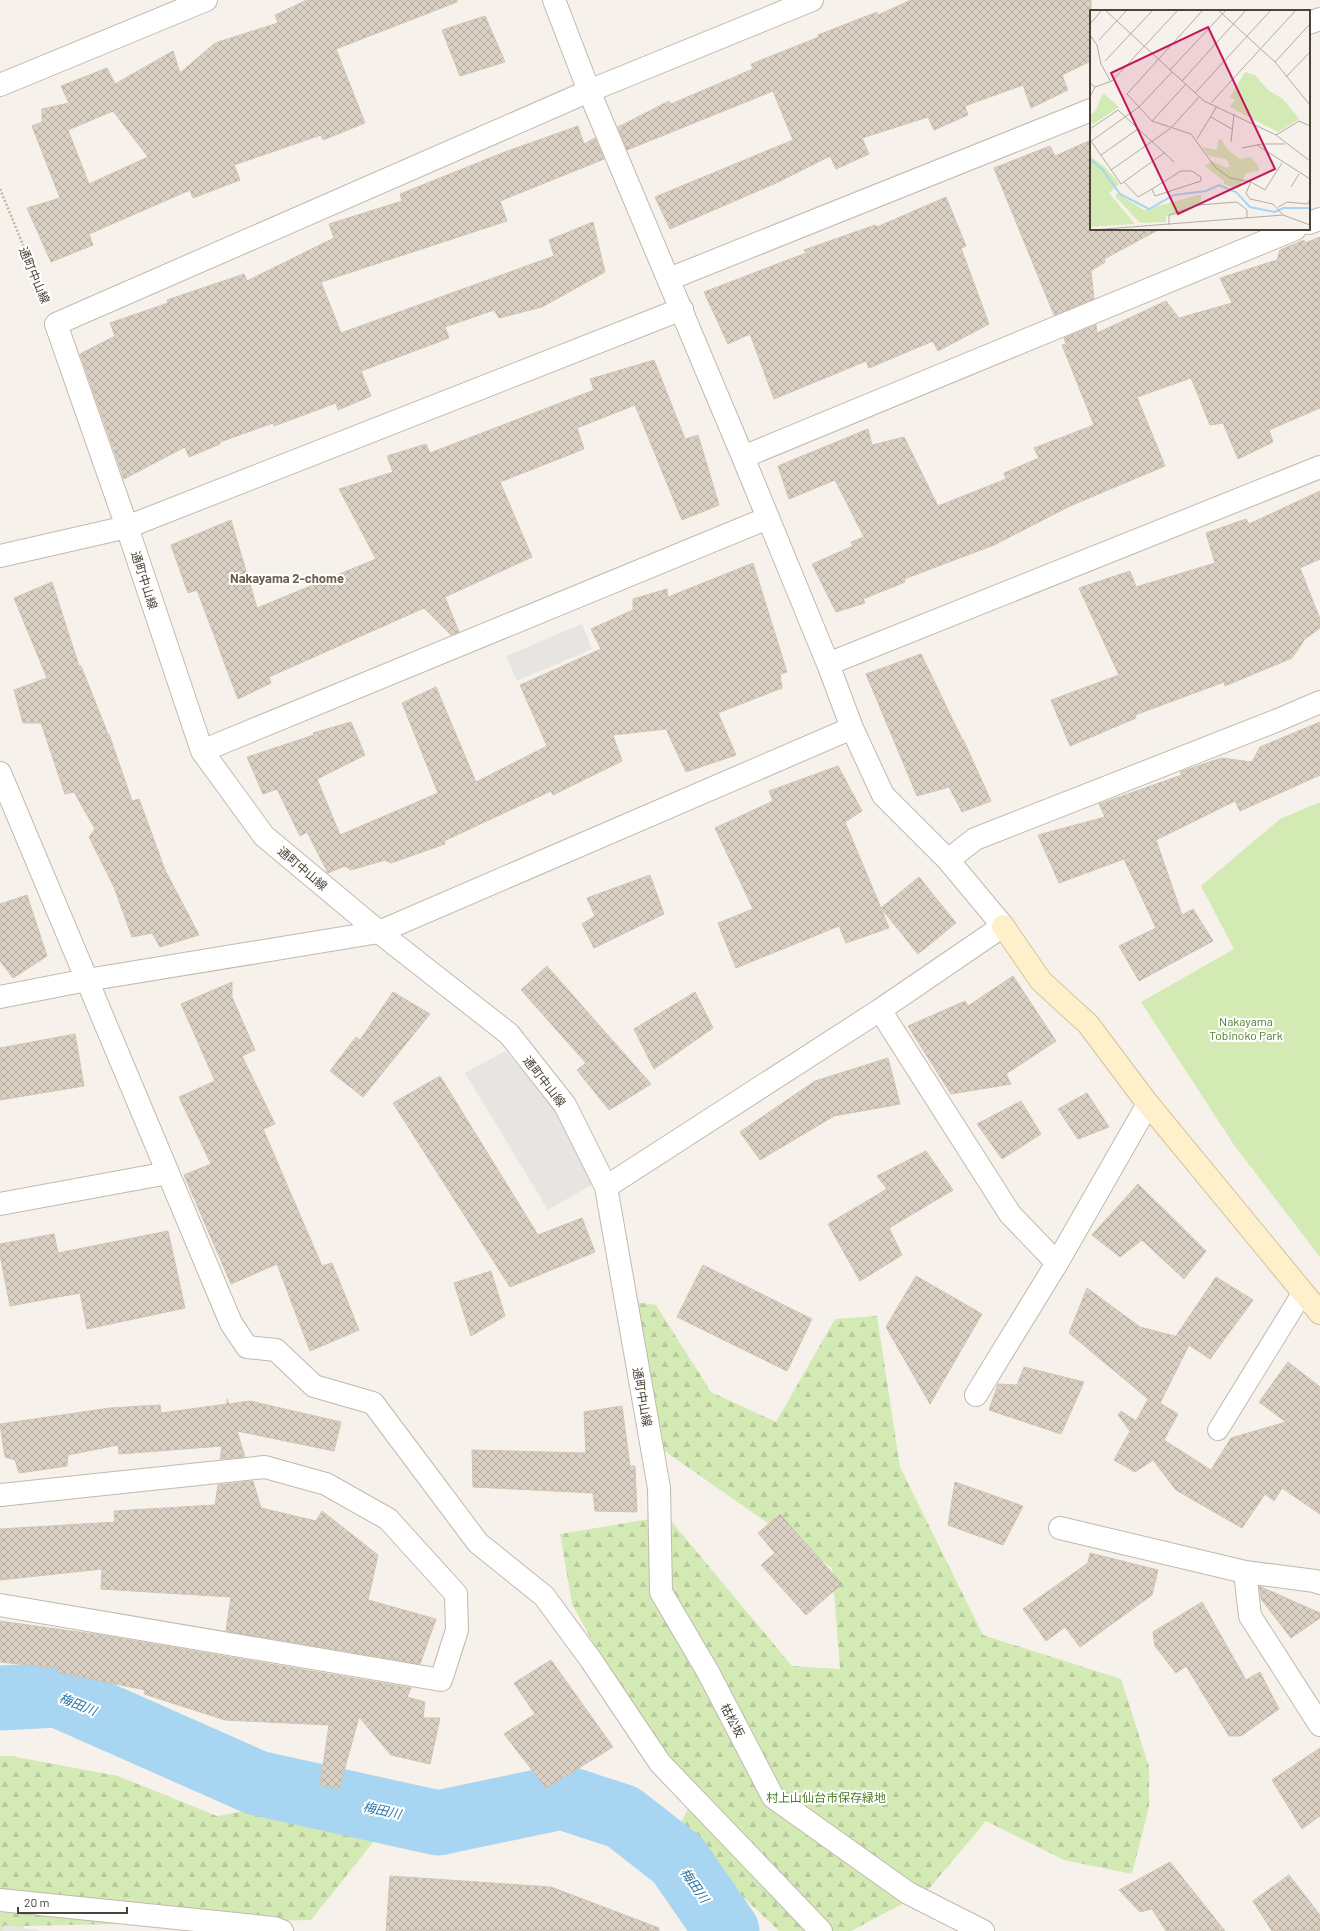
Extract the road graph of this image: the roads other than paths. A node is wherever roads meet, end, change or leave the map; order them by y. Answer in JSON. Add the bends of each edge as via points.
{"nodes":[{"id":1,"x":206,"y":0,"type":"edge"},
{"id":2,"x":554,"y":0,"type":"edge"},
{"id":3,"x":812,"y":0,"type":"edge"},
{"id":4,"x":1320,"y":18,"type":"edge"},
{"id":5,"x":1310,"y":23,"type":"edge"},
{"id":6,"x":0,"y":85,"type":"edge"},
{"id":7,"x":589,"y":91,"type":"junction"},
{"id":8,"x":1090,"y":110,"type":"edge"},
{"id":9,"x":1320,"y":219,"type":"edge"},
{"id":10,"x":1310,"y":223,"type":"edge"},
{"id":11,"x":1293,"y":230,"type":"edge"},
{"id":12,"x":669,"y":279,"type":"junction"},
{"id":13,"x":682,"y":309,"type":"junction"},
{"id":14,"x":743,"y":457,"type":"junction"},
{"id":15,"x":1320,"y":467,"type":"edge"},
{"id":16,"x":768,"y":518,"type":"junction"},
{"id":17,"x":127,"y":527,"type":"junction"},
{"id":18,"x":0,"y":556,"type":"edge"},
{"id":19,"x":828,"y":664,"type":"junction"},
{"id":20,"x":1320,"y":702,"type":"edge"},
{"id":21,"x":852,"y":728,"type":"junction"},
{"id":22,"x":202,"y":751,"type":"junction"},
{"id":23,"x":0,"y":774,"type":"edge"},
{"id":24,"x":948,"y":860,"type":"junction"},
{"id":25,"x":1003,"y":926,"type":"junction"},
{"id":26,"x":379,"y":932,"type":"junction"},
{"id":27,"x":87,"y":980,"type":"junction"},
{"id":28,"x":0,"y":997,"type":"edge"},
{"id":29,"x":880,"y":1010,"type":"junction"},
{"id":30,"x":1148,"y":1104,"type":"junction"},
{"id":31,"x":168,"y":1172,"type":"junction"},
{"id":32,"x":606,"y":1187,"type":"junction"},
{"id":33,"x":0,"y":1204,"type":"edge"},
{"id":34,"x":1057,"y":1263,"type":"junction"},
{"id":35,"x":1303,"y":1292,"type":"junction"},
{"id":36,"x":1320,"y":1313,"type":"edge"},
{"id":37,"x":976,"y":1395,"type":"dead end"},
{"id":38,"x":1218,"y":1430,"type":"dead end"},
{"id":39,"x":658,"y":1488,"type":"joint"},
{"id":40,"x":0,"y":1495,"type":"edge"},
{"id":41,"x":1060,"y":1528,"type":"dead end"},
{"id":42,"x":1245,"y":1572,"type":"junction"},
{"id":43,"x":1320,"y":1583,"type":"edge"},
{"id":44,"x":0,"y":1605,"type":"edge"},
{"id":45,"x":1320,"y":1725,"type":"edge"},
{"id":46,"x":0,"y":1900,"type":"edge"},
{"id":47,"x":282,"y":1931,"type":"edge"},
{"id":48,"x":821,"y":1931,"type":"edge"},
{"id":49,"x":983,"y":1931,"type":"edge"}],
"edges":[{"from":1,"to":6,"type":"street"},
{"from":2,"to":7,"type":"street"},
{"from":3,"to":7,"type":"street"},
{"from":4,"to":5,"type":"street"},
{"from":7,"to":12,"type":"street"},
{"from":7,"to":17,"type":"street","name":"通町中山線","via":[[56,324]]},
{"from":8,"to":12,"type":"street"},
{"from":9,"to":10,"type":"street"},
{"from":11,"to":14,"type":"street"},
{"from":12,"to":13,"type":"street"},
{"from":13,"to":14,"type":"street"},
{"from":13,"to":17,"type":"street"},
{"from":14,"to":16,"type":"street"},
{"from":15,"to":19,"type":"street"},
{"from":16,"to":19,"type":"street"},
{"from":16,"to":22,"type":"street"},
{"from":17,"to":18,"type":"street"},
{"from":17,"to":22,"type":"street","name":"通町中山線"},
{"from":19,"to":21,"type":"street"},
{"from":20,"to":24,"type":"street","via":[[975,839]]},
{"from":21,"to":24,"type":"street","via":[[883,796]]},
{"from":21,"to":26,"type":"street"},
{"from":22,"to":26,"type":"street","name":"通町中山線","via":[[264,836]]},
{"from":23,"to":27,"type":"street"},
{"from":24,"to":25,"type":"street"},
{"from":25,"to":29,"type":"street"},
{"from":25,"to":30,"type":"street","via":[[1041,981],[1088,1024]]},
{"from":26,"to":27,"type":"street"},
{"from":26,"to":32,"type":"street","name":"通町中山線","via":[[509,1034],[565,1105]]},
{"from":27,"to":28,"type":"street"},
{"from":27,"to":31,"type":"street"},
{"from":29,"to":32,"type":"street"},
{"from":29,"to":34,"type":"street","via":[[1010,1214]]},
{"from":30,"to":34,"type":"street"},
{"from":30,"to":35,"type":"street"},
{"from":31,"to":33,"type":"street"},
{"from":31,"to":48,"type":"street","via":[[231,1323],[248,1347],[276,1350],[314,1386],[373,1403],[478,1543],[544,1596],[591,1660],[660,1763]]},
{"from":32,"to":39,"type":"street","name":"通町中山線"},
{"from":34,"to":37,"type":"street"},
{"from":35,"to":36,"type":"street"},
{"from":35,"to":38,"type":"lane"},
{"from":39,"to":49,"type":"street","name":"枯松坂","via":[[660,1592],[708,1672],[773,1797],[908,1893]]},
{"from":40,"to":44,"type":"street","via":[[265,1467],[326,1484],[388,1519],[456,1594],[458,1630],[441,1680]]},
{"from":41,"to":42,"type":"street"},
{"from":42,"to":43,"type":"street"},
{"from":42,"to":45,"type":"street","via":[[1250,1616]]},
{"from":46,"to":47,"type":"street","via":[[274,1928]]}]}
